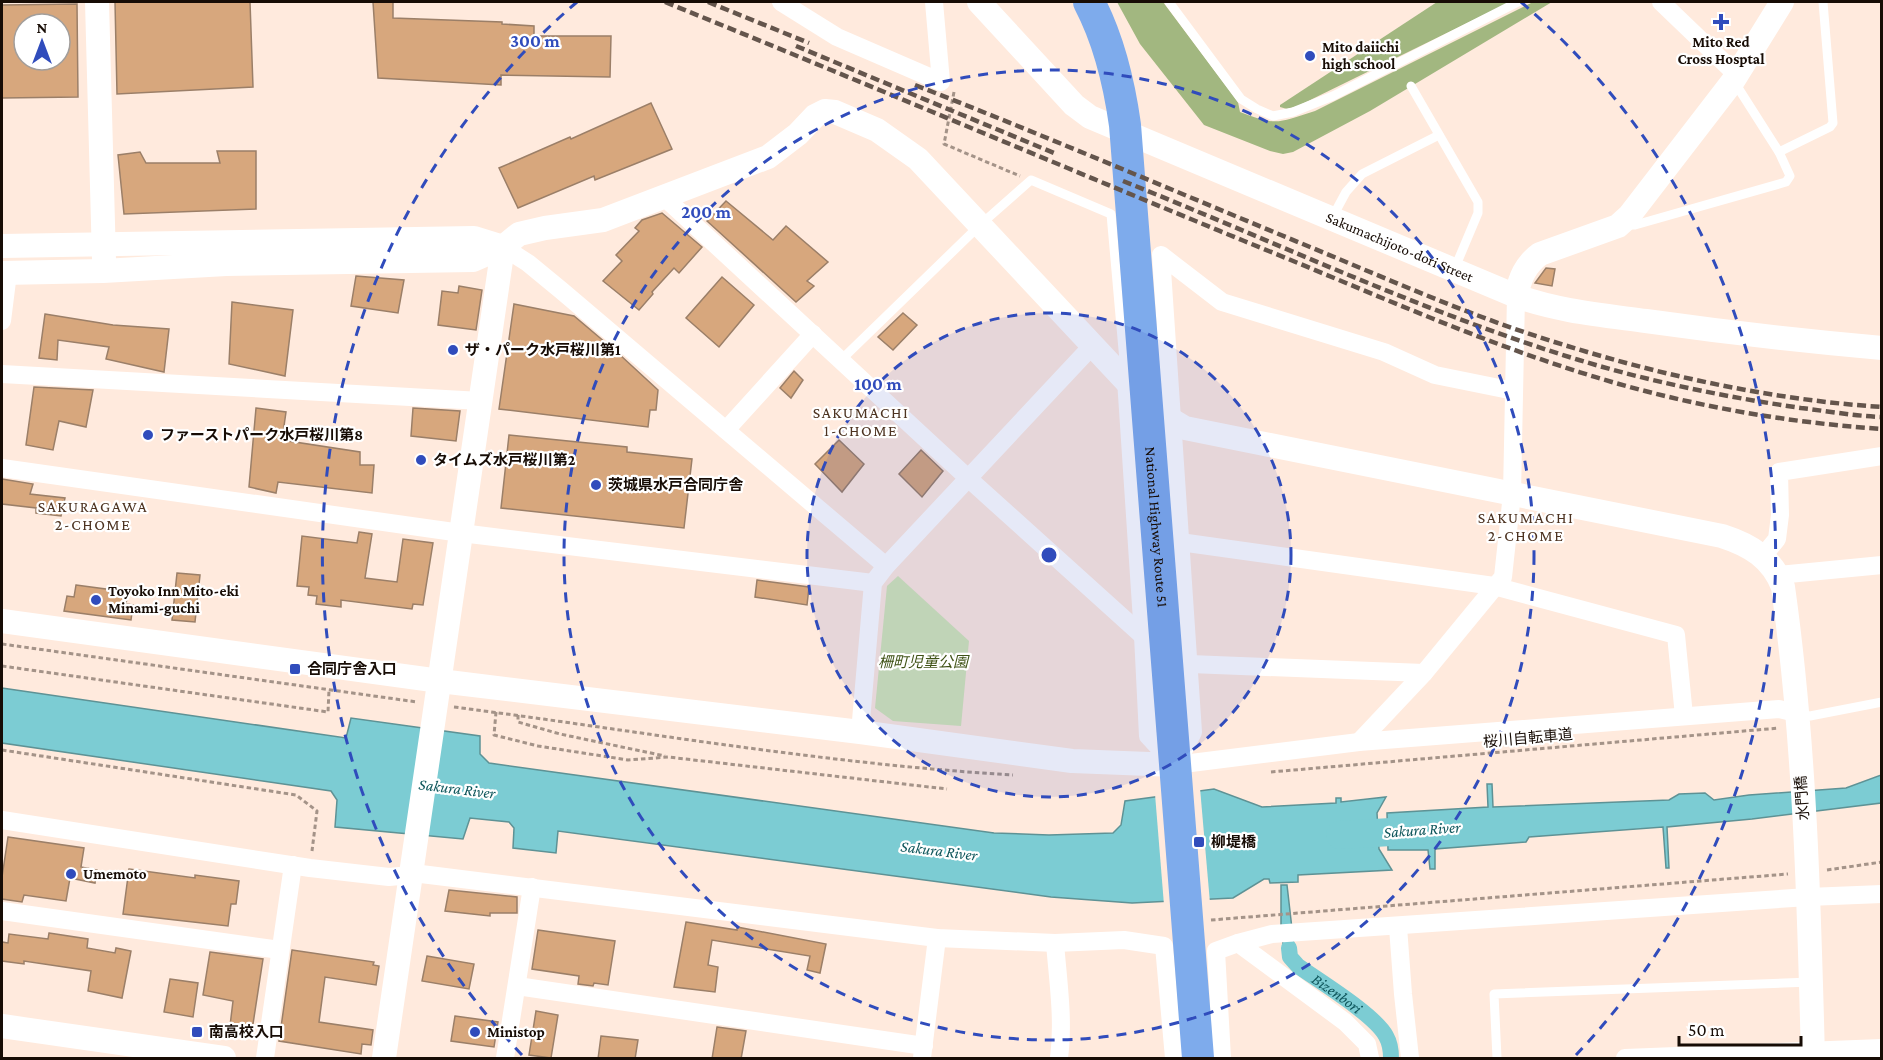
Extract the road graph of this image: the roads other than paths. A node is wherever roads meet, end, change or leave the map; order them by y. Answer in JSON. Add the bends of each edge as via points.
{"nodes":[{"id":1,"x":97,"y":2,"type":"edge"},
{"id":2,"x":782,"y":2,"type":"edge"},
{"id":3,"x":934,"y":2,"type":"edge"},
{"id":4,"x":979,"y":2,"type":"edge"},
{"id":5,"x":1089,"y":2,"type":"edge"},
{"id":6,"x":1169,"y":2,"type":"edge"},
{"id":7,"x":1518,"y":2,"type":"edge"},
{"id":8,"x":1661,"y":2,"type":"edge"},
{"id":9,"x":1782,"y":2,"type":"edge"},
{"id":10,"x":1824,"y":2,"type":"edge"},
{"id":11,"x":1735,"y":78,"type":"junction"},
{"id":12,"x":1411,"y":86,"type":"dead end"},
{"id":13,"x":1439,"y":135,"type":"junction"},
{"id":14,"x":1779,"y":152,"type":"junction"},
{"id":15,"x":664,"y":197,"type":"junction"},
{"id":16,"x":1332,"y":218,"type":"junction"},
{"id":17,"x":980,"y":225,"type":"junction"},
{"id":18,"x":1618,"y":226,"type":"junction"},
{"id":19,"x":104,"y":244,"type":"junction"},
{"id":20,"x":2,"y":246,"type":"edge"},
{"id":21,"x":503,"y":247,"type":"junction"},
{"id":22,"x":1454,"y":270,"type":"junction"},
{"id":23,"x":103,"y":271,"type":"junction"},
{"id":24,"x":5,"y":273,"type":"edge"},
{"id":25,"x":1516,"y":296,"type":"junction"},
{"id":26,"x":2,"y":321,"type":"edge"},
{"id":27,"x":813,"y":334,"type":"junction"},
{"id":28,"x":1093,"y":345,"type":"junction"},
{"id":29,"x":1881,"y":348,"type":"edge"},
{"id":30,"x":841,"y":360,"type":"junction"},
{"id":31,"x":2,"y":374,"type":"edge"},
{"id":32,"x":1126,"y":380,"type":"junction"},
{"id":33,"x":1514,"y":391,"type":"junction"},
{"id":34,"x":481,"y":401,"type":"junction"},
{"id":35,"x":1172,"y":422,"type":"junction"},
{"id":36,"x":726,"y":430,"type":"junction"},
{"id":37,"x":1881,"y":456,"type":"edge"},
{"id":38,"x":2,"y":468,"type":"edge"},
{"id":39,"x":969,"y":479,"type":"junction"},
{"id":40,"x":1512,"y":494,"type":"junction"},
{"id":41,"x":461,"y":533,"type":"junction"},
{"id":42,"x":1180,"y":542,"type":"junction"},
{"id":43,"x":1763,"y":556,"type":"junction"},
{"id":44,"x":1881,"y":565,"type":"edge"},
{"id":45,"x":886,"y":566,"type":"junction"},
{"id":46,"x":1778,"y":575,"type":"junction"},
{"id":47,"x":873,"y":583,"type":"junction"},
{"id":48,"x":1494,"y":586,"type":"junction"},
{"id":49,"x":2,"y":621,"type":"edge"},
{"id":50,"x":1143,"y":636,"type":"junction"},
{"id":51,"x":1179,"y":661,"type":"junction"},
{"id":52,"x":1424,"y":673,"type":"junction"},
{"id":53,"x":437,"y":701,"type":"junction"},
{"id":54,"x":1881,"y":702,"type":"edge"},
{"id":55,"x":1684,"y":716,"type":"junction"},
{"id":56,"x":1797,"y":724,"type":"junction"},
{"id":57,"x":860,"y":732,"type":"junction"},
{"id":58,"x":1359,"y":742,"type":"junction"},
{"id":59,"x":1176,"y":776,"type":"junction"},
{"id":60,"x":2,"y":820,"type":"edge"},
{"id":61,"x":412,"y":864,"type":"junction"},
{"id":62,"x":293,"y":865,"type":"junction"},
{"id":63,"x":1807,"y":878,"type":"junction"},
{"id":64,"x":532,"y":887,"type":"junction"},
{"id":65,"x":1881,"y":894,"type":"edge"},
{"id":66,"x":2,"y":911,"type":"edge"},
{"id":67,"x":1398,"y":927,"type":"junction"},
{"id":68,"x":937,"y":938,"type":"junction"},
{"id":69,"x":1054,"y":943,"type":"junction"},
{"id":70,"x":1238,"y":943,"type":"junction"},
{"id":71,"x":280,"y":950,"type":"junction"},
{"id":72,"x":1810,"y":982,"type":"junction"},
{"id":73,"x":517,"y":986,"type":"junction"},
{"id":74,"x":2,"y":1026,"type":"edge"},
{"id":75,"x":1881,"y":1048,"type":"edge"},
{"id":76,"x":923,"y":1052,"type":"edge"},
{"id":77,"x":1813,"y":1055,"type":"edge"},
{"id":78,"x":224,"y":1059,"type":"edge"},
{"id":79,"x":265,"y":1059,"type":"edge"},
{"id":80,"x":384,"y":1059,"type":"edge"},
{"id":81,"x":506,"y":1059,"type":"edge"},
{"id":82,"x":1059,"y":1059,"type":"edge"},
{"id":83,"x":1174,"y":1059,"type":"edge"},
{"id":84,"x":1198,"y":1059,"type":"edge"},
{"id":85,"x":1222,"y":1059,"type":"edge"},
{"id":86,"x":1370,"y":1059,"type":"edge"},
{"id":87,"x":1410,"y":1059,"type":"edge"},
{"id":88,"x":1497,"y":1059,"type":"edge"},
{"id":89,"x":1625,"y":1059,"type":"edge"}],
"edges":[{"from":1,"to":19,"type":"street"},
{"from":2,"to":3,"type":"street","via":[[837,37],[941,81]]},
{"from":4,"to":16,"type":"street","name":"Sakumachijoto-dori Street","via":[[1074,105],[1090,117]]},
{"from":5,"to":51,"type":"highway","name":"National Highway Route 51","via":[[1100,25],[1123,108]]},
{"from":6,"to":7,"type":"lane","via":[[1241,99],[1274,116],[1333,96]]},
{"from":8,"to":11,"type":"street"},
{"from":9,"to":11,"type":"street"},
{"from":10,"to":14,"type":"lane","via":[[1833,123]]},
{"from":11,"to":14,"type":"lane"},
{"from":11,"to":18,"type":"street","via":[[1642,202]]},
{"from":12,"to":13,"type":"lane"},
{"from":13,"to":16,"type":"lane","via":[[1362,174],[1346,192]]},
{"from":13,"to":22,"type":"lane","via":[[1478,202],[1478,213]]},
{"from":14,"to":18,"type":"lane","via":[[1790,176],[1786,182],[1635,225]]},
{"from":15,"to":17,"type":"street","via":[[768,157],[814,116],[825,111],[877,130],[895,142],[918,159]]},
{"from":15,"to":21,"type":"street","via":[[603,220],[519,234]]},
{"from":15,"to":27,"type":"street"},
{"from":16,"to":22,"type":"street","name":"Sakumachijoto-dori Street"},
{"from":17,"to":28,"type":"street"},
{"from":17,"to":30,"type":"lane"},
{"from":17,"to":32,"type":"lane","via":[[1031,180],[1111,214]]},
{"from":18,"to":25,"type":"street","via":[[1540,254],[1519,279]]},
{"from":19,"to":20,"type":"street"},
{"from":19,"to":21,"type":"street","via":[[474,238]]},
{"from":19,"to":23,"type":"street"},
{"from":21,"to":23,"type":"street","via":[[473,260],[226,264]]},
{"from":21,"to":34,"type":"street"},
{"from":21,"to":36,"type":"street","via":[[562,291]]},
{"from":22,"to":25,"type":"street","name":"Sakumachijoto-dori Street"},
{"from":23,"to":24,"type":"street"},
{"from":24,"to":26,"type":"street"},
{"from":25,"to":29,"type":"street","name":"Sakumachijoto-dori Street","via":[[1562,309],[1673,325]]},
{"from":25,"to":33,"type":"street"},
{"from":27,"to":30,"type":"street"},
{"from":27,"to":36,"type":"street"},
{"from":28,"to":32,"type":"street"},
{"from":28,"to":39,"type":"street"},
{"from":30,"to":39,"type":"street"},
{"from":31,"to":34,"type":"street"},
{"from":32,"to":35,"type":"street"},
{"from":32,"to":50,"type":"street"},
{"from":33,"to":35,"type":"street","via":[[1435,375],[1384,352],[1222,302],[1161,255]]},
{"from":33,"to":40,"type":"street"},
{"from":34,"to":41,"type":"street"},
{"from":35,"to":40,"type":"street","via":[[1185,428]]},
{"from":35,"to":42,"type":"street"},
{"from":36,"to":45,"type":"street"},
{"from":37,"to":43,"type":"street","via":[[1779,472],[1777,539]]},
{"from":38,"to":41,"type":"street"},
{"from":39,"to":45,"type":"street"},
{"from":39,"to":50,"type":"street"},
{"from":40,"to":43,"type":"street","via":[[1722,536],[1744,543]]},
{"from":40,"to":48,"type":"street","via":[[1503,577]]},
{"from":41,"to":47,"type":"street"},
{"from":41,"to":53,"type":"street"},
{"from":42,"to":48,"type":"street"},
{"from":42,"to":51,"type":"street"},
{"from":43,"to":46,"type":"street"},
{"from":44,"to":46,"type":"street"},
{"from":45,"to":47,"type":"street"},
{"from":46,"to":56,"type":"street","name":"水門橋","via":[[1786,607]]},
{"from":47,"to":57,"type":"street"},
{"from":48,"to":52,"type":"street"},
{"from":48,"to":55,"type":"street","via":[[1676,635]]},
{"from":49,"to":53,"type":"street"},
{"from":50,"to":59,"type":"street","via":[[1148,736]]},
{"from":51,"to":52,"type":"street"},
{"from":51,"to":59,"type":"highway","name":"National Highway Route 51"},
{"from":52,"to":58,"type":"street"},
{"from":53,"to":57,"type":"street"},
{"from":53,"to":61,"type":"street"},
{"from":54,"to":56,"type":"lane","via":[[1810,716]]},
{"from":55,"to":56,"type":"street","via":[[1779,709]]},
{"from":55,"to":58,"type":"street"},
{"from":56,"to":63,"type":"street","name":"水門橋"},
{"from":57,"to":59,"type":"street"},
{"from":58,"to":59,"type":"street"},
{"from":59,"to":84,"type":"highway","name":"National Highway Route 51"},
{"from":60,"to":62,"type":"street"},
{"from":61,"to":62,"type":"street","via":[[389,877]]},
{"from":61,"to":64,"type":"street"},
{"from":61,"to":80,"type":"street"},
{"from":62,"to":71,"type":"street"},
{"from":63,"to":65,"type":"street"},
{"from":63,"to":67,"type":"street"},
{"from":63,"to":72,"type":"street","name":"水門橋"},
{"from":64,"to":68,"type":"street"},
{"from":64,"to":73,"type":"street"},
{"from":66,"to":71,"type":"street"},
{"from":67,"to":70,"type":"street","via":[[1272,934]]},
{"from":67,"to":87,"type":"street"},
{"from":68,"to":69,"type":"street"},
{"from":68,"to":76,"type":"street"},
{"from":69,"to":82,"type":"street","via":[[1060,1006]]},
{"from":69,"to":83,"type":"street","via":[[1124,940],[1164,946]]},
{"from":70,"to":85,"type":"street","via":[[1216,951]]},
{"from":70,"to":86,"type":"street","via":[[1345,1022],[1367,1044]]},
{"from":71,"to":79,"type":"street"},
{"from":72,"to":77,"type":"street","name":"水門橋"},
{"from":72,"to":88,"type":"lane","via":[[1494,994]]},
{"from":73,"to":76,"type":"street"},
{"from":73,"to":81,"type":"street"},
{"from":74,"to":78,"type":"street"},
{"from":75,"to":77,"type":"street"},
{"from":77,"to":89,"type":"street"}]}
